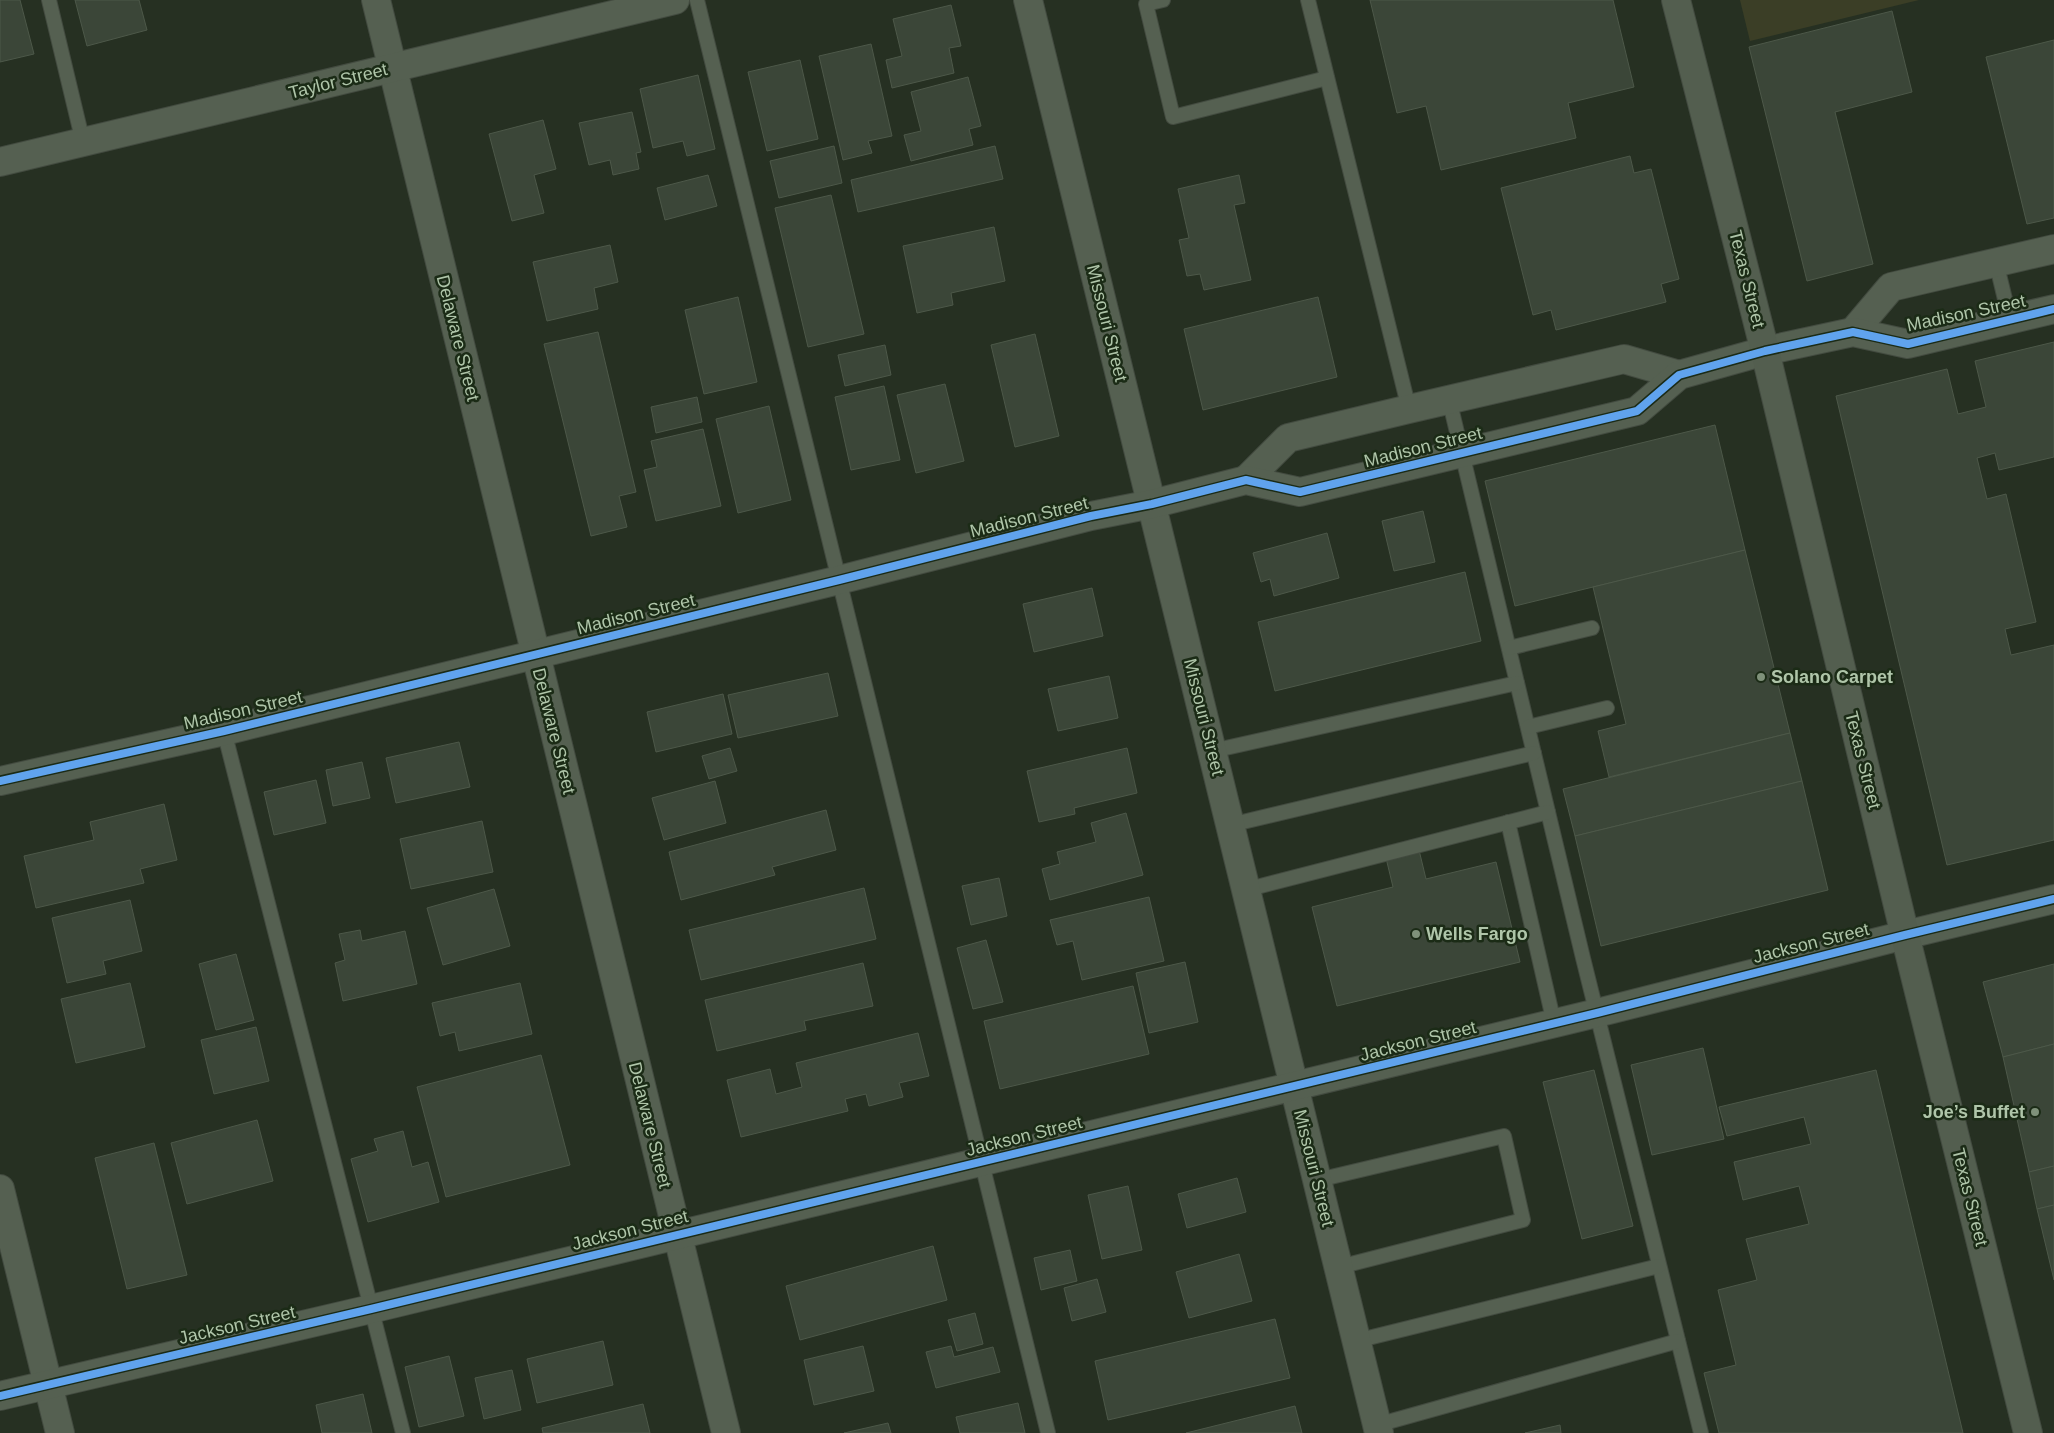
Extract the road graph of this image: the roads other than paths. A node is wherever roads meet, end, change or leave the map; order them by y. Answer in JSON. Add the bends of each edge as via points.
{"nodes":[{"id":1,"x":49,"y":0,"type":"edge"},
{"id":2,"x":376,"y":0,"type":"edge"},
{"id":3,"x":675,"y":0,"type":"edge"},
{"id":4,"x":697,"y":0,"type":"edge"},
{"id":5,"x":1028,"y":0,"type":"edge"},
{"id":6,"x":1163,"y":0,"type":"edge"},
{"id":7,"x":1308,"y":0,"type":"edge"},
{"id":8,"x":1676,"y":0,"type":"edge"},
{"id":9,"x":393,"y":68,"type":"junction"},
{"id":10,"x":1327,"y":78,"type":"junction"},
{"id":11,"x":83,"y":142,"type":"junction"},
{"id":12,"x":0,"y":162,"type":"edge"},
{"id":13,"x":2054,"y":249,"type":"edge"},
{"id":14,"x":1996,"y":262,"type":"junction"},
{"id":15,"x":2054,"y":309,"type":"edge"},
{"id":16,"x":2010,"y":320,"type":"junction"},
{"id":17,"x":1854,"y":332,"type":"junction"},
{"id":18,"x":1765,"y":351,"type":"junction"},
{"id":19,"x":1678,"y":375,"type":"junction"},
{"id":20,"x":1449,"y":399,"type":"junction"},
{"id":21,"x":1409,"y":409,"type":"junction"},
{"id":22,"x":1462,"y":453,"type":"junction"},
{"id":23,"x":1246,"y":480,"type":"junction"},
{"id":24,"x":1152,"y":504,"type":"junction"},
{"id":25,"x":839,"y":580,"type":"junction"},
{"id":26,"x":1592,"y":628,"type":"dead end"},
{"id":27,"x":1509,"y":648,"type":"junction"},
{"id":28,"x":536,"y":654,"type":"junction"},
{"id":29,"x":1517,"y":683,"type":"junction"},
{"id":30,"x":1607,"y":708,"type":"dead end"},
{"id":31,"x":1528,"y":727,"type":"junction"},
{"id":32,"x":224,"y":730,"type":"junction"},
{"id":33,"x":1212,"y":751,"type":"junction"},
{"id":34,"x":1534,"y":753,"type":"junction"},
{"id":35,"x":0,"y":781,"type":"edge"},
{"id":36,"x":1548,"y":812,"type":"junction"},
{"id":37,"x":1508,"y":822,"type":"junction"},
{"id":38,"x":1230,"y":825,"type":"junction"},
{"id":39,"x":1245,"y":890,"type":"junction"},
{"id":40,"x":2054,"y":899,"type":"edge"},
{"id":41,"x":1905,"y":934,"type":"junction"},
{"id":42,"x":1597,"y":1013,"type":"junction"},
{"id":43,"x":1554,"y":1023,"type":"junction"},
{"id":44,"x":1294,"y":1086,"type":"junction"},
{"id":45,"x":981,"y":1162,"type":"junction"},
{"id":46,"x":1318,"y":1180,"type":"junction"},
{"id":47,"x":0,"y":1189,"type":"edge"},
{"id":48,"x":677,"y":1235,"type":"junction"},
{"id":49,"x":1659,"y":1266,"type":"junction"},
{"id":50,"x":1339,"y":1267,"type":"junction"},
{"id":51,"x":371,"y":1309,"type":"junction"},
{"id":52,"x":1356,"y":1341,"type":"junction"},
{"id":53,"x":1678,"y":1341,"type":"junction"},
{"id":54,"x":48,"y":1384,"type":"junction"},
{"id":55,"x":0,"y":1396,"type":"edge"},
{"id":56,"x":1378,"y":1429,"type":"edge"},
{"id":57,"x":60,"y":1433,"type":"edge"},
{"id":58,"x":403,"y":1433,"type":"edge"},
{"id":59,"x":726,"y":1433,"type":"edge"},
{"id":60,"x":1048,"y":1433,"type":"edge"},
{"id":61,"x":1701,"y":1433,"type":"edge"},
{"id":62,"x":2028,"y":1433,"type":"edge"}],
"edges":[{"from":1,"to":11,"type":"lane"},
{"from":2,"to":9,"type":"street","name":"Delaware Street"},
{"from":3,"to":9,"type":"street","name":"Taylor Street"},
{"from":4,"to":25,"type":"lane"},
{"from":5,"to":24,"type":"street","name":"Missouri Street"},
{"from":6,"to":10,"type":"lane","via":[[1146,4],[1173,117]]},
{"from":7,"to":10,"type":"lane"},
{"from":8,"to":18,"type":"main road","name":"Texas Street"},
{"from":9,"to":11,"type":"street","name":"Taylor Street"},
{"from":9,"to":28,"type":"street","name":"Delaware Street"},
{"from":10,"to":21,"type":"lane"},
{"from":11,"to":12,"type":"street","name":"Taylor Street"},
{"from":13,"to":14,"type":"street"},
{"from":14,"to":16,"type":"lane"},
{"from":14,"to":17,"type":"street","via":[[1891,287]]},
{"from":15,"to":16,"type":"street","name":"Madison Street"},
{"from":16,"to":17,"type":"street","name":"Madison Street","via":[[1908,344]]},
{"from":17,"to":18,"type":"street","name":"Madison Street"},
{"from":18,"to":19,"type":"street","name":"Madison Street"},
{"from":18,"to":41,"type":"main road","name":"Texas Street"},
{"from":19,"to":20,"type":"street","via":[[1624,359]]},
{"from":19,"to":22,"type":"street","name":"Madison Street","via":[[1637,411]]},
{"from":20,"to":21,"type":"street"},
{"from":20,"to":22,"type":"lane"},
{"from":21,"to":23,"type":"street","via":[[1288,438]]},
{"from":22,"to":23,"type":"street","name":"Madison Street","via":[[1300,492]]},
{"from":22,"to":27,"type":"lane"},
{"from":23,"to":24,"type":"street","name":"Madison Street"},
{"from":24,"to":25,"type":"street","name":"Madison Street","via":[[1090,516]]},
{"from":24,"to":33,"type":"street","name":"Missouri Street"},
{"from":25,"to":28,"type":"street","name":"Madison Street"},
{"from":25,"to":45,"type":"lane"},
{"from":26,"to":27,"type":"lane"},
{"from":27,"to":29,"type":"lane"},
{"from":28,"to":32,"type":"street","name":"Madison Street"},
{"from":28,"to":48,"type":"street","name":"Delaware Street"},
{"from":29,"to":31,"type":"lane"},
{"from":29,"to":33,"type":"lane"},
{"from":30,"to":31,"type":"lane"},
{"from":31,"to":34,"type":"lane"},
{"from":32,"to":35,"type":"street","name":"Madison Street"},
{"from":32,"to":51,"type":"lane"},
{"from":33,"to":38,"type":"street","name":"Missouri Street"},
{"from":34,"to":36,"type":"lane"},
{"from":34,"to":38,"type":"lane"},
{"from":36,"to":37,"type":"lane"},
{"from":36,"to":42,"type":"lane"},
{"from":37,"to":39,"type":"lane"},
{"from":37,"to":43,"type":"lane"},
{"from":38,"to":39,"type":"street","name":"Missouri Street"},
{"from":39,"to":44,"type":"street","name":"Missouri Street"},
{"from":40,"to":41,"type":"street","name":"Jackson Street"},
{"from":41,"to":42,"type":"street","name":"Jackson Street"},
{"from":41,"to":62,"type":"main road","name":"Texas Street"},
{"from":42,"to":43,"type":"street","name":"Jackson Street"},
{"from":42,"to":49,"type":"lane"},
{"from":43,"to":44,"type":"street","name":"Jackson Street"},
{"from":44,"to":45,"type":"street","name":"Jackson Street"},
{"from":44,"to":46,"type":"street","name":"Missouri Street"},
{"from":45,"to":48,"type":"street","name":"Jackson Street"},
{"from":45,"to":60,"type":"lane"},
{"from":46,"to":50,"type":"street","name":"Missouri Street"},
{"from":46,"to":50,"type":"lane","via":[[1504,1136],[1523,1220]]},
{"from":47,"to":54,"type":"street"},
{"from":48,"to":51,"type":"street","name":"Jackson Street"},
{"from":48,"to":59,"type":"street","name":"Delaware Street"},
{"from":49,"to":52,"type":"lane"},
{"from":49,"to":53,"type":"lane"},
{"from":50,"to":52,"type":"street","name":"Missouri Street"},
{"from":51,"to":54,"type":"street","name":"Jackson Street"},
{"from":51,"to":58,"type":"lane"},
{"from":52,"to":56,"type":"street","name":"Missouri Street"},
{"from":53,"to":56,"type":"lane"},
{"from":53,"to":61,"type":"lane"},
{"from":54,"to":55,"type":"street","name":"Jackson Street"},
{"from":54,"to":57,"type":"street"}]}
